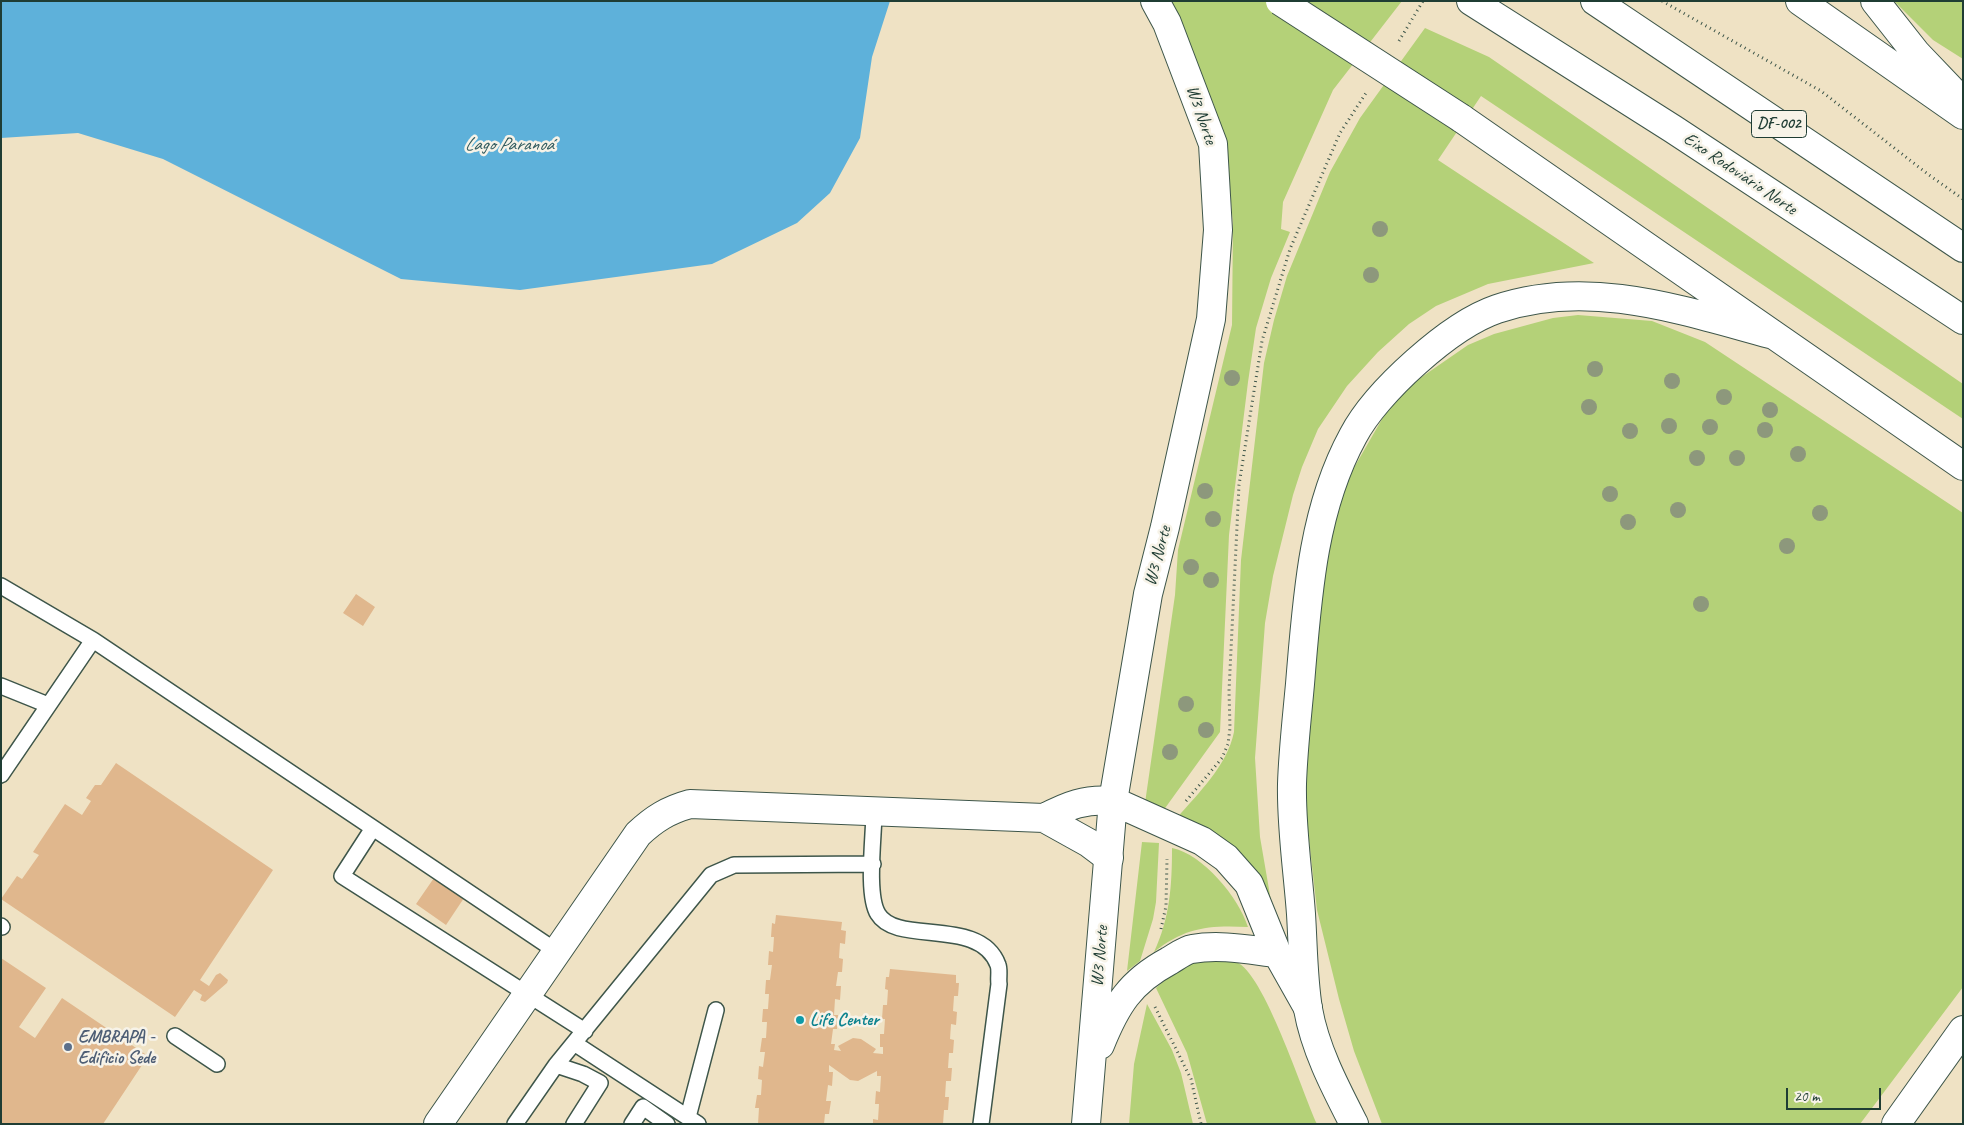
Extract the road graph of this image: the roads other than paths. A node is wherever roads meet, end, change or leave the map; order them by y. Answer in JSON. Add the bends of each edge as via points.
{"nodes":[{"id":1,"x":1155,"y":1,"type":"edge"},
{"id":2,"x":1280,"y":1,"type":"edge"},
{"id":3,"x":1471,"y":1,"type":"edge"},
{"id":4,"x":1595,"y":1,"type":"edge"},
{"id":5,"x":1800,"y":1,"type":"edge"},
{"id":6,"x":1874,"y":1,"type":"edge"},
{"id":7,"x":1963,"y":102,"type":"edge"},
{"id":8,"x":1963,"y":115,"type":"edge"},
{"id":9,"x":1963,"y":248,"type":"edge"},
{"id":10,"x":1963,"y":320,"type":"edge"},
{"id":11,"x":1770,"y":334,"type":"junction"},
{"id":12,"x":1963,"y":466,"type":"edge"},
{"id":13,"x":1,"y":586,"type":"edge"},
{"id":14,"x":93,"y":640,"type":"junction"},
{"id":15,"x":1,"y":686,"type":"edge"},
{"id":16,"x":48,"y":705,"type":"junction"},
{"id":17,"x":1,"y":774,"type":"edge"},
{"id":18,"x":1113,"y":801,"type":"junction"},
{"id":19,"x":874,"y":812,"type":"junction"},
{"id":20,"x":1044,"y":818,"type":"junction"},
{"id":21,"x":373,"y":828,"type":"junction"},
{"id":22,"x":1109,"y":858,"type":"junction"},
{"id":23,"x":873,"y":864,"type":"junction"},
{"id":24,"x":556,"y":951,"type":"junction"},
{"id":25,"x":1277,"y":952,"type":"junction"},
{"id":26,"x":526,"y":995,"type":"junction"},
{"id":27,"x":1308,"y":1008,"type":"junction"},
{"id":28,"x":716,"y":1010,"type":"dead end"},
{"id":29,"x":585,"y":1030,"type":"junction"},
{"id":30,"x":1963,"y":1030,"type":"edge"},
{"id":31,"x":176,"y":1036,"type":"dead end"},
{"id":32,"x":574,"y":1042,"type":"junction"},
{"id":33,"x":217,"y":1064,"type":"dead end"},
{"id":34,"x":556,"y":1065,"type":"junction"},
{"id":35,"x":1091,"y":1066,"type":"junction"},
{"id":36,"x":693,"y":1120,"type":"edge"},
{"id":37,"x":445,"y":1121,"type":"edge"},
{"id":38,"x":515,"y":1124,"type":"edge"},
{"id":39,"x":574,"y":1124,"type":"edge"},
{"id":40,"x":632,"y":1124,"type":"edge"},
{"id":41,"x":667,"y":1124,"type":"edge"},
{"id":42,"x":981,"y":1124,"type":"edge"},
{"id":43,"x":1086,"y":1124,"type":"edge"},
{"id":44,"x":1354,"y":1124,"type":"edge"},
{"id":45,"x":1896,"y":1124,"type":"edge"}],
"edges":[{"from":1,"to":18,"type":"main road","name":"W3 Norte","via":[[1167,23],[1213,144],[1218,230],[1211,319],[1166,527],[1148,594]]},
{"from":2,"to":11,"type":"main road","bridge":true,"via":[[1461,118]]},
{"from":3,"to":10,"type":"main road","name":"Eixo Rodoviário Norte"},
{"from":4,"to":9,"type":"main road","number":"DF-002"},
{"from":5,"to":8,"type":"main road"},
{"from":6,"to":7,"type":"main road","via":[[1916,53]]},
{"from":11,"to":12,"type":"main road"},
{"from":11,"to":27,"type":"main road","via":[[1660,304],[1606,296],[1529,301],[1496,310],[1462,327],[1428,353],[1368,411],[1333,479],[1321,521],[1303,646],[1292,786]]},
{"from":13,"to":14,"type":"lane"},
{"from":14,"to":16,"type":"lane"},
{"from":14,"to":21,"type":"lane"},
{"from":15,"to":16,"type":"lane"},
{"from":16,"to":17,"type":"lane"},
{"from":18,"to":20,"type":"main road","via":[[1094,799],[1071,805]]},
{"from":18,"to":22,"type":"main road","name":"W3 Norte"},
{"from":18,"to":25,"type":"main road","via":[[1202,841],[1226,858],[1249,884]]},
{"from":19,"to":20,"type":"main road"},
{"from":19,"to":23,"type":"lane"},
{"from":19,"to":24,"type":"main road","via":[[690,804],[662,813],[638,834]]},
{"from":20,"to":22,"type":"main road"},
{"from":21,"to":24,"type":"lane"},
{"from":21,"to":26,"type":"lane","via":[[342,876]]},
{"from":22,"to":35,"type":"main road","name":"W3 Norte"},
{"from":23,"to":29,"type":"lane","via":[[734,865],[711,875]]},
{"from":23,"to":42,"type":"lane","via":[[872,896],[878,914],[893,927],[969,937],[985,948],[998,965],[999,984]]},
{"from":24,"to":26,"type":"main road"},
{"from":25,"to":27,"type":"main road"},
{"from":25,"to":35,"type":"main road","via":[[1191,949],[1147,973],[1123,997]]},
{"from":26,"to":29,"type":"lane"},
{"from":26,"to":37,"type":"main road"},
{"from":27,"to":44,"type":"main road","via":[[1317,1047]]},
{"from":28,"to":36,"type":"lane"},
{"from":29,"to":32,"type":"lane"},
{"from":30,"to":45,"type":"main road"},
{"from":31,"to":33,"type":"lane"},
{"from":32,"to":34,"type":"lane"},
{"from":32,"to":36,"type":"lane"},
{"from":34,"to":38,"type":"lane"},
{"from":34,"to":39,"type":"lane","via":[[600,1083]]},
{"from":35,"to":43,"type":"main road","name":"W3 Norte"},
{"from":40,"to":41,"type":"lane","via":[[643,1107]]}]}
